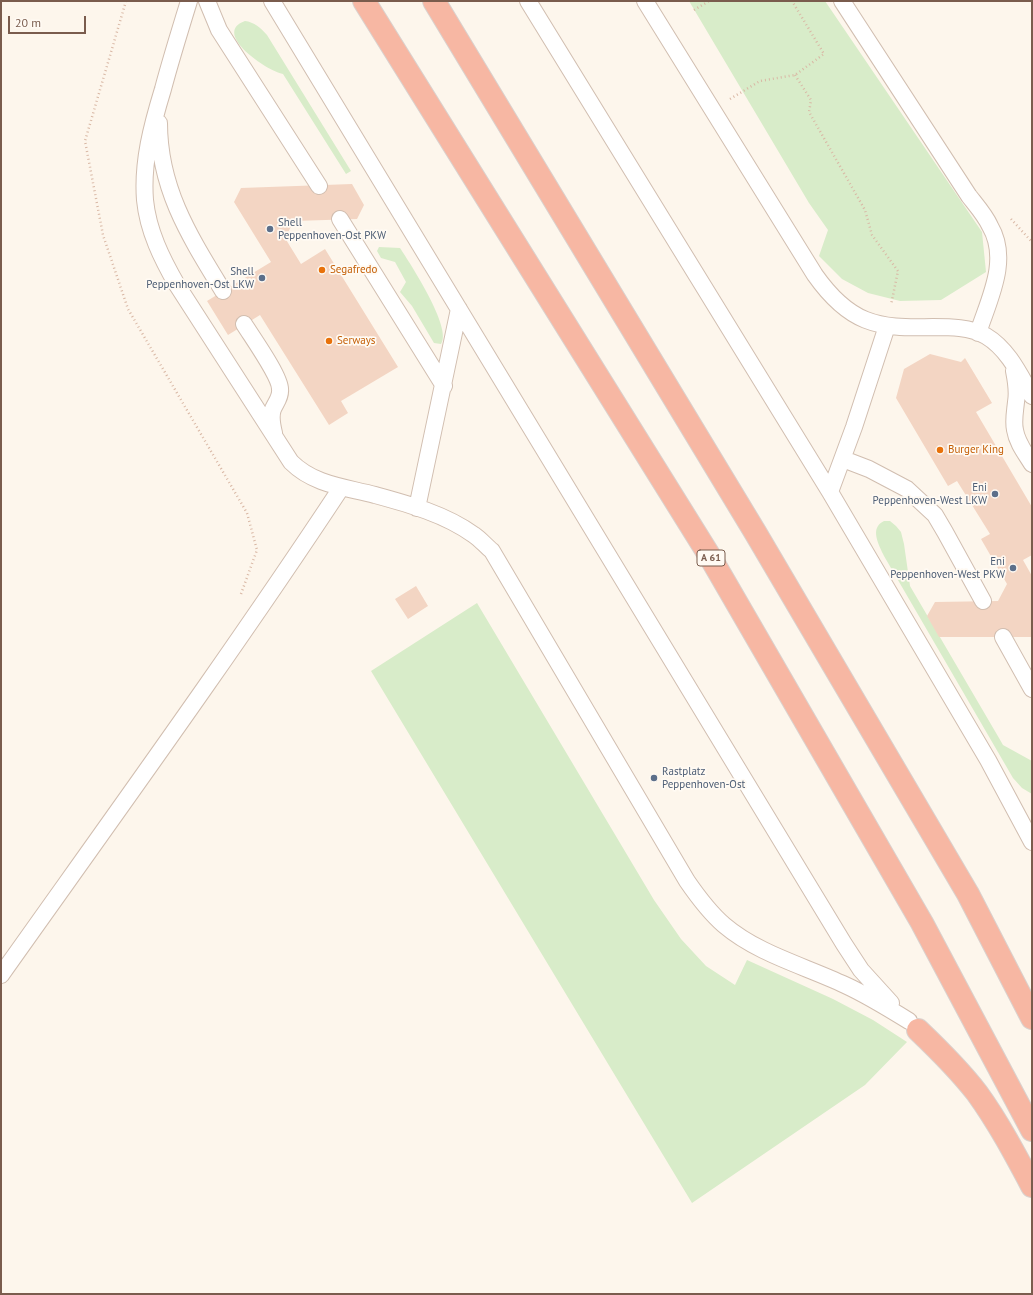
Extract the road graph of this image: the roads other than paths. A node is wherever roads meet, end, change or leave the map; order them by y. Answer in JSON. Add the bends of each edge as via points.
{"nodes":[{"id":1,"x":189,"y":1,"type":"edge"},
{"id":2,"x":207,"y":1,"type":"edge"},
{"id":3,"x":272,"y":1,"type":"edge"},
{"id":4,"x":364,"y":1,"type":"edge"},
{"id":5,"x":434,"y":1,"type":"edge"},
{"id":6,"x":528,"y":1,"type":"edge"},
{"id":7,"x":645,"y":1,"type":"edge"},
{"id":8,"x":842,"y":1,"type":"edge"},
{"id":9,"x":159,"y":103,"type":"junction"},
{"id":10,"x":319,"y":186,"type":"dead end"},
{"id":11,"x":340,"y":219,"type":"dead end"},
{"id":12,"x":223,"y":291,"type":"dead end"},
{"id":13,"x":459,"y":309,"type":"junction"},
{"id":14,"x":244,"y":324,"type":"dead end"},
{"id":15,"x":887,"y":326,"type":"junction"},
{"id":16,"x":978,"y":333,"type":"junction"},
{"id":17,"x":1010,"y":358,"type":"junction"},
{"id":18,"x":444,"y":386,"type":"junction"},
{"id":19,"x":1032,"y":396,"type":"edge"},
{"id":20,"x":276,"y":440,"type":"junction"},
{"id":21,"x":843,"y":460,"type":"junction"},
{"id":22,"x":1032,"y":464,"type":"edge"},
{"id":23,"x":341,"y":488,"type":"junction"},
{"id":24,"x":830,"y":492,"type":"junction"},
{"id":25,"x":417,"y":508,"type":"junction"},
{"id":26,"x":983,"y":601,"type":"dead end"},
{"id":27,"x":1003,"y":637,"type":"dead end"},
{"id":28,"x":1032,"y":689,"type":"edge"},
{"id":29,"x":1032,"y":842,"type":"edge"},
{"id":30,"x":1,"y":975,"type":"edge"},
{"id":31,"x":1032,"y":1018,"type":"edge"},
{"id":32,"x":913,"y":1025,"type":"junction"},
{"id":33,"x":1032,"y":1130,"type":"edge"},
{"id":34,"x":1032,"y":1186,"type":"edge"}],
"edges":[{"from":1,"to":9,"type":"lane"},
{"from":2,"to":10,"type":"lane","via":[[219,30]]},
{"from":3,"to":13,"type":"lane"},
{"from":4,"to":33,"type":"highway","number":"A 61","via":[[709,555],[922,923]]},
{"from":5,"to":31,"type":"highway","via":[[755,532],[968,894]]},
{"from":6,"to":24,"type":"lane"},
{"from":7,"to":15,"type":"lane","via":[[826,291],[854,315]]},
{"from":8,"to":16,"type":"lane","via":[[968,196],[991,226],[998,248],[997,274]]},
{"from":9,"to":12,"type":"lane","via":[[162,159],[170,192],[190,237]]},
{"from":9,"to":20,"type":"lane","via":[[146,157],[145,200],[154,241],[177,285]]},
{"from":11,"to":18,"type":"lane"},
{"from":13,"to":18,"type":"lane"},
{"from":13,"to":32,"type":"lane","via":[[844,944],[861,970]]},
{"from":14,"to":20,"type":"lane","via":[[277,377],[280,387],[272,416]]},
{"from":15,"to":16,"type":"lane","via":[[952,327]]},
{"from":15,"to":21,"type":"lane"},
{"from":16,"to":17,"type":"lane","via":[[986,336]]},
{"from":17,"to":19,"type":"lane"},
{"from":17,"to":22,"type":"lane","via":[[1017,384],[1015,431]]},
{"from":18,"to":25,"type":"lane"},
{"from":20,"to":23,"type":"lane","via":[[301,472]]},
{"from":21,"to":24,"type":"lane"},
{"from":21,"to":26,"type":"lane","via":[[869,469],[907,489],[935,515]]},
{"from":23,"to":25,"type":"lane"},
{"from":23,"to":30,"type":"lane","via":[[212,678]]},
{"from":24,"to":29,"type":"lane","via":[[988,760]]},
{"from":25,"to":32,"type":"lane","via":[[458,524],[492,551],[687,881],[713,915],[754,945],[876,1000]]},
{"from":27,"to":28,"type":"lane"},
{"from":32,"to":34,"type":"highway","via":[[943,1054],[976,1093],[1003,1133]]}]}
